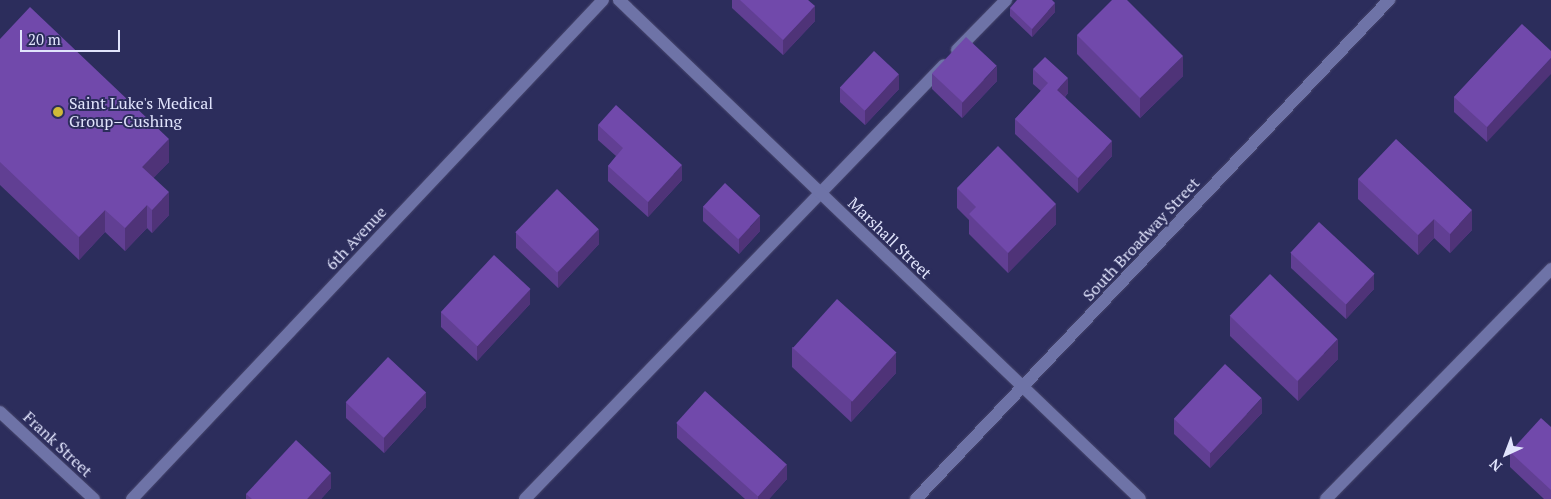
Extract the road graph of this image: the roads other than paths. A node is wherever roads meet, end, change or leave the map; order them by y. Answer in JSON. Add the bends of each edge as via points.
{"nodes":[{"id":1,"x":603,"y":0,"type":"edge"},
{"id":2,"x":619,"y":0,"type":"edge"},
{"id":3,"x":1006,"y":0,"type":"edge"},
{"id":4,"x":1389,"y":0,"type":"edge"},
{"id":5,"x":820,"y":193,"type":"junction"},
{"id":6,"x":1551,"y":269,"type":"edge"},
{"id":7,"x":1023,"y":388,"type":"junction"},
{"id":8,"x":0,"y":412,"type":"edge"},
{"id":9,"x":94,"y":499,"type":"edge"},
{"id":10,"x":132,"y":499,"type":"edge"},
{"id":11,"x":525,"y":499,"type":"edge"},
{"id":12,"x":916,"y":499,"type":"edge"},
{"id":13,"x":1140,"y":499,"type":"edge"},
{"id":14,"x":1326,"y":499,"type":"edge"}],
"edges":[{"from":1,"to":10,"type":"street","name":"6th Avenue"},
{"from":2,"to":5,"type":"street","name":"Marshall Street"},
{"from":3,"to":5,"type":"street"},
{"from":4,"to":7,"type":"street","name":"South Broadway Street"},
{"from":5,"to":7,"type":"street","name":"Marshall Street"},
{"from":5,"to":11,"type":"street"},
{"from":6,"to":14,"type":"street"},
{"from":7,"to":12,"type":"street","name":"South Broadway Street"},
{"from":7,"to":13,"type":"street","name":"Marshall Street"},
{"from":8,"to":9,"type":"street","name":"Frank Street"}]}
